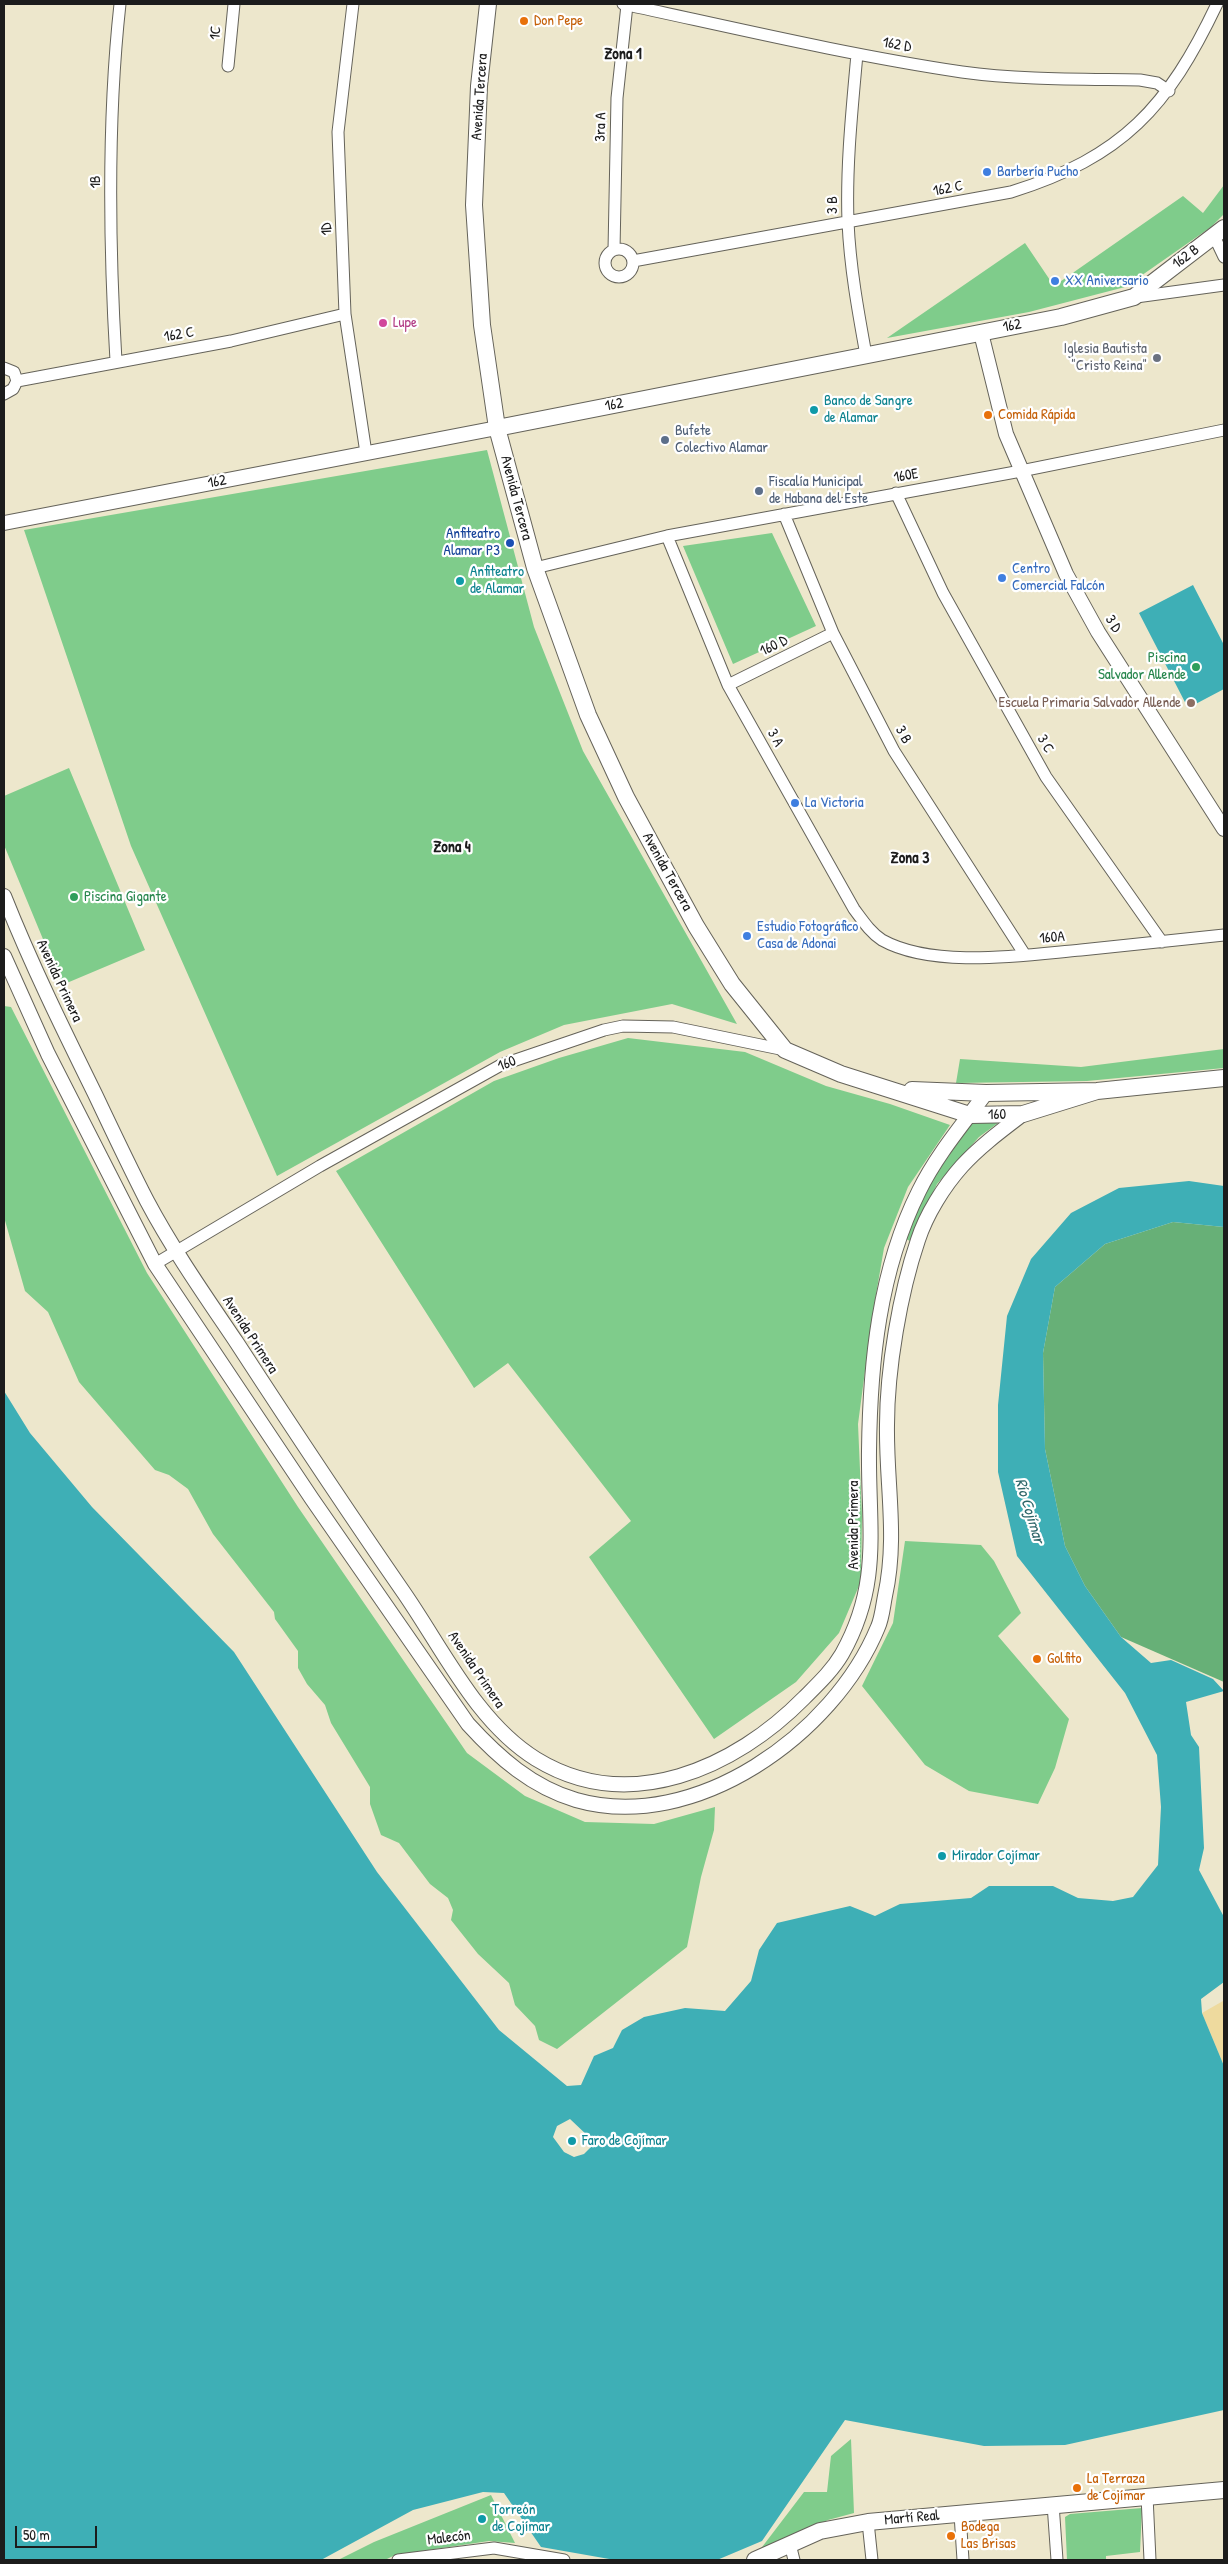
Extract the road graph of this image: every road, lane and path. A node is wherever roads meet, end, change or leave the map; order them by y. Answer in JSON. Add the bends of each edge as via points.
{"nodes":[{"id":1,"x":120,"y":4,"type":"edge"},
{"id":2,"x":234,"y":4,"type":"edge"},
{"id":3,"x":353,"y":4,"type":"edge"},
{"id":4,"x":488,"y":4,"type":"edge"},
{"id":5,"x":625,"y":4,"type":"edge"},
{"id":6,"x":1218,"y":4,"type":"edge"},
{"id":7,"x":857,"y":54,"type":"junction"},
{"id":8,"x":228,"y":66,"type":"dead end"},
{"id":9,"x":1169,"y":90,"type":"junction"},
{"id":10,"x":848,"y":222,"type":"junction"},
{"id":11,"x":1219,"y":232,"type":"edge"},
{"id":12,"x":614,"y":250,"type":"junction"},
{"id":13,"x":1224,"y":257,"type":"edge"},
{"id":14,"x":633,"y":261,"type":"junction"},
{"id":15,"x":1224,"y":285,"type":"edge"},
{"id":16,"x":1134,"y":297,"type":"junction"},
{"id":17,"x":346,"y":314,"type":"junction"},
{"id":18,"x":982,"y":333,"type":"junction"},
{"id":19,"x":866,"y":355,"type":"junction"},
{"id":20,"x":116,"y":361,"type":"junction"},
{"id":21,"x":4,"y":368,"type":"edge"},
{"id":22,"x":17,"y":381,"type":"junction"},
{"id":23,"x":4,"y":394,"type":"edge"},
{"id":24,"x":497,"y":428,"type":"junction"},
{"id":25,"x":1224,"y":430,"type":"edge"},
{"id":26,"x":366,"y":453,"type":"junction"},
{"id":27,"x":1021,"y":471,"type":"junction"},
{"id":28,"x":896,"y":493,"type":"junction"},
{"id":29,"x":784,"y":514,"type":"junction"},
{"id":30,"x":4,"y":522,"type":"edge"},
{"id":31,"x":667,"y":536,"type":"junction"},
{"id":32,"x":535,"y":568,"type":"junction"},
{"id":33,"x":833,"y":633,"type":"junction"},
{"id":34,"x":728,"y":685,"type":"junction"},
{"id":35,"x":1224,"y":829,"type":"edge"},
{"id":36,"x":4,"y":896,"type":"edge"},
{"id":37,"x":1224,"y":935,"type":"edge"},
{"id":38,"x":883,"y":940,"type":"joint"},
{"id":39,"x":1162,"y":942,"type":"junction"},
{"id":40,"x":1025,"y":955,"type":"junction"},
{"id":41,"x":4,"y":956,"type":"edge"},
{"id":42,"x":785,"y":1050,"type":"junction"},
{"id":43,"x":1224,"y":1078,"type":"edge"},
{"id":44,"x":896,"y":1090,"type":"junction"},
{"id":45,"x":1097,"y":1091,"type":"junction"},
{"id":46,"x":1008,"y":1092,"type":"junction"},
{"id":47,"x":986,"y":1093,"type":"junction"},
{"id":48,"x":1023,"y":1114,"type":"junction"},
{"id":49,"x":970,"y":1115,"type":"junction"},
{"id":50,"x":176,"y":1250,"type":"junction"},
{"id":51,"x":156,"y":1264,"type":"junction"},
{"id":52,"x":329,"y":1484,"type":"junction"},
{"id":53,"x":312,"y":1499,"type":"junction"},
{"id":54,"x":482,"y":1711,"type":"junction"},
{"id":55,"x":468,"y":1724,"type":"junction"},
{"id":56,"x":716,"y":1764,"type":"junction"},
{"id":57,"x":726,"y":1784,"type":"junction"},
{"id":58,"x":1224,"y":2490,"type":"edge"},
{"id":59,"x":1147,"y":2496,"type":"junction"},
{"id":60,"x":1053,"y":2504,"type":"junction"},
{"id":61,"x":960,"y":2514,"type":"junction"},
{"id":62,"x":868,"y":2522,"type":"junction"},
{"id":63,"x":494,"y":2548,"type":"junction"},
{"id":64,"x":792,"y":2552,"type":"edge"},
{"id":65,"x":398,"y":2560,"type":"edge"},
{"id":66,"x":499,"y":2560,"type":"edge"},
{"id":67,"x":564,"y":2560,"type":"edge"},
{"id":68,"x":755,"y":2560,"type":"edge"},
{"id":69,"x":872,"y":2560,"type":"edge"},
{"id":70,"x":963,"y":2560,"type":"edge"},
{"id":71,"x":1057,"y":2560,"type":"edge"},
{"id":72,"x":1150,"y":2560,"type":"edge"}],
"edges":[{"from":1,"to":20,"type":"street","name":"1B","via":[[114,55],[110,257]]},
{"from":2,"to":8,"type":"street","name":"1C"},
{"from":3,"to":17,"type":"street","name":"1D","via":[[338,132]]},
{"from":4,"to":24,"type":"main road","name":"Avenida Tercera","via":[[479,86],[474,205],[482,325]]},
{"from":5,"to":7,"type":"street","name":"162 D"},
{"from":5,"to":12,"type":"street","name":"3ra A","via":[[617,98]]},
{"from":6,"to":9,"type":"street","name":"162 C","via":[[1195,50]]},
{"from":7,"to":9,"type":"street","name":"162 D","via":[[963,72],[1031,78],[1140,80]]},
{"from":7,"to":10,"type":"street","name":"3 B","via":[[849,139]]},
{"from":9,"to":10,"type":"street","name":"162 C","via":[[1130,133],[1065,173],[1011,192]]},
{"from":10,"to":14,"type":"street","name":"162 C"},
{"from":10,"to":19,"type":"street","name":"3 B"},
{"from":11,"to":13,"type":"street","name":"162 B"},
{"from":11,"to":16,"type":"main road","name":"162 B"},
{"from":12,"to":14,"type":"street","via":[[624,250]]},
{"from":12,"to":14,"type":"street","via":[[605,264],[612,276],[627,274]]},
{"from":15,"to":16,"type":"street","name":"162"},
{"from":16,"to":18,"type":"main road","name":"162","via":[[1061,317]]},
{"from":17,"to":20,"type":"street","name":"162 C","via":[[231,341]]},
{"from":17,"to":26,"type":"street","name":"1D"},
{"from":18,"to":19,"type":"main road","name":"162"},
{"from":18,"to":27,"type":"street","name":"3 D","via":[[1006,434]]},
{"from":19,"to":24,"type":"main road","name":"162"},
{"from":20,"to":22,"type":"street","name":"162 C"},
{"from":21,"to":22,"type":"street","via":[[14,372]]},
{"from":22,"to":23,"type":"street","via":[[13,390]]},
{"from":24,"to":26,"type":"street","name":"162"},
{"from":24,"to":32,"type":"main road","name":"Avenida Tercera"},
{"from":25,"to":27,"type":"street","name":"160E"},
{"from":26,"to":30,"type":"street","name":"162"},
{"from":27,"to":28,"type":"street","name":"160E"},
{"from":27,"to":35,"type":"street","name":"3 D","via":[[1066,574],[1098,632]]},
{"from":28,"to":29,"type":"street","name":"160E"},
{"from":28,"to":39,"type":"street","name":"3 C","via":[[943,593],[1046,777]]},
{"from":29,"to":31,"type":"street","name":"160E"},
{"from":29,"to":33,"type":"street","name":"3 B"},
{"from":31,"to":32,"type":"street","name":"160E"},
{"from":31,"to":34,"type":"street","name":"3 A"},
{"from":32,"to":42,"type":"main road","name":"Avenida Tercera","via":[[588,715],[626,797],[696,926],[732,984]]},
{"from":33,"to":34,"type":"street","name":"160 D"},
{"from":33,"to":40,"type":"street","name":"3 B","via":[[894,751]]},
{"from":34,"to":38,"type":"street","name":"3 A","via":[[854,909],[869,930]]},
{"from":36,"to":50,"type":"street","name":"Avenida Primera","via":[[32,967],[148,1202]]},
{"from":37,"to":39,"type":"street","name":"160A"},
{"from":38,"to":40,"type":"street","name":"160A","via":[[911,950],[964,958]]},
{"from":39,"to":40,"type":"street","name":"160A"},
{"from":41,"to":51,"type":"street","via":[[48,1054]]},
{"from":42,"to":44,"type":"main road","name":"160","via":[[840,1074]]},
{"from":42,"to":50,"type":"street","name":"160","via":[[673,1028],[623,1026],[604,1030],[501,1065]]},
{"from":43,"to":45,"type":"main road","name":"160"},
{"from":44,"to":47,"type":"main road","name":"160"},
{"from":44,"to":49,"type":"main road","name":"160"},
{"from":45,"to":46,"type":"main road","name":"160"},
{"from":45,"to":48,"type":"main road","name":"160"},
{"from":46,"to":47,"type":"main road","name":"160"},
{"from":46,"to":48,"type":"main road","via":[[1020,1104]]},
{"from":47,"to":49,"type":"street","name":"Avenida Primera"},
{"from":48,"to":49,"type":"main road","name":"160"},
{"from":48,"to":57,"type":"street","via":[[962,1166],[940,1197],[919,1238],[894,1349],[886,1424],[892,1502],[891,1570],[879,1625],[858,1668],[827,1708],[789,1743]]},
{"from":49,"to":56,"type":"street","name":"Avenida Primera","via":[[920,1187],[895,1246],[881,1310],[872,1380],[869,1446],[872,1554],[863,1608],[832,1670],[785,1718]]},
{"from":50,"to":51,"type":"street","name":"160"},
{"from":50,"to":52,"type":"street","name":"Avenida Primera"},
{"from":51,"to":53,"type":"street"},
{"from":52,"to":53,"type":"street"},
{"from":52,"to":54,"type":"street","name":"Avenida Primera"},
{"from":53,"to":55,"type":"street"},
{"from":54,"to":55,"type":"street"},
{"from":54,"to":56,"type":"street","name":"Avenida Primera","via":[[515,1744],[540,1761],[581,1778],[650,1784]]},
{"from":55,"to":57,"type":"street","via":[[516,1770],[544,1788],[578,1800],[628,1807],[683,1800]]},
{"from":56,"to":57,"type":"street"},
{"from":58,"to":59,"type":"main road","name":"Martí Real"},
{"from":59,"to":60,"type":"main road","name":"Martí Real"},
{"from":59,"to":72,"type":"street"},
{"from":60,"to":61,"type":"main road","name":"Martí Real"},
{"from":60,"to":71,"type":"street"},
{"from":61,"to":62,"type":"main road","name":"Martí Real"},
{"from":61,"to":70,"type":"street"},
{"from":62,"to":64,"type":"main road","name":"Martí Real","via":[[820,2531]]},
{"from":62,"to":69,"type":"street"},
{"from":63,"to":65,"type":"street","name":"Malecón"},
{"from":63,"to":66,"type":"street"},
{"from":63,"to":67,"type":"street","name":"Malecón"},
{"from":64,"to":68,"type":"main road","name":"Martí Real"}]}
